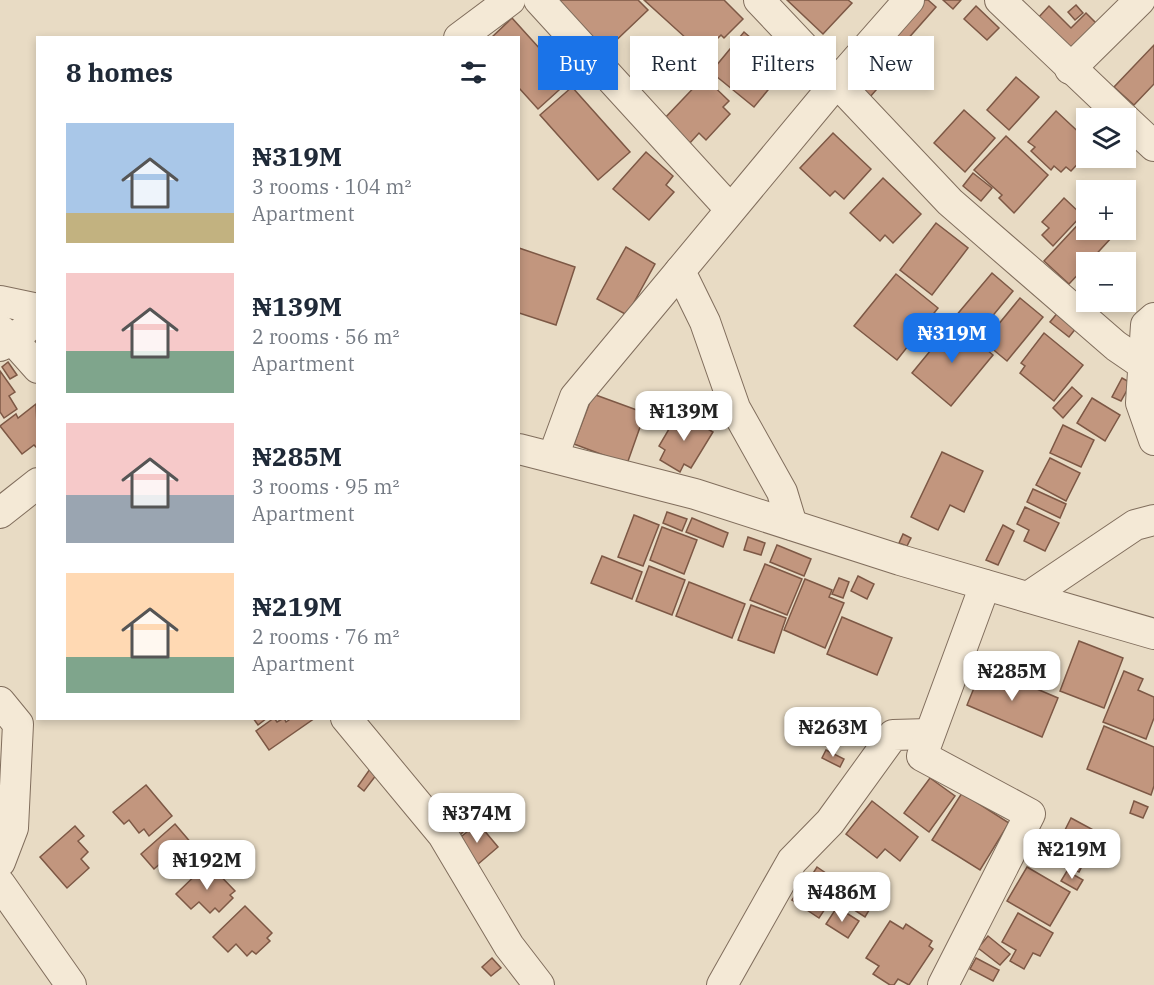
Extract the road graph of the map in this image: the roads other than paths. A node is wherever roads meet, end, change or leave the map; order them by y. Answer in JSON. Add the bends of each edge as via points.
{"nodes":[{"id":1,"x":510,"y":0,"type":"edge"},
{"id":2,"x":539,"y":0,"type":"edge"},
{"id":3,"x":759,"y":0,"type":"edge"},
{"id":4,"x":909,"y":0,"type":"edge"},
{"id":5,"x":1000,"y":0,"type":"edge"},
{"id":6,"x":1140,"y":0,"type":"edge"},
{"id":7,"x":462,"y":36,"type":"edge"},
{"id":8,"x":1070,"y":69,"type":"junction"},
{"id":9,"x":837,"y":82,"type":"junction"},
{"id":10,"x":1113,"y":108,"type":"edge"},
{"id":11,"x":1136,"y":129,"type":"edge"},
{"id":12,"x":1154,"y":146,"type":"edge"},
{"id":13,"x":730,"y":209,"type":"junction"},
{"id":14,"x":680,"y":271,"type":"junction"},
{"id":15,"x":0,"y":301,"type":"edge"},
{"id":16,"x":36,"y":309,"type":"edge"},
{"id":17,"x":1154,"y":318,"type":"edge"},
{"id":18,"x":36,"y":319,"type":"edge"},
{"id":19,"x":4,"y":339,"type":"edge"},
{"id":20,"x":36,"y":366,"type":"edge"},
{"id":21,"x":1149,"y":369,"type":"edge"},
{"id":22,"x":1154,"y":440,"type":"edge"},
{"id":23,"x":520,"y":449,"type":"edge"},
{"id":24,"x":553,"y":457,"type":"junction"},
{"id":25,"x":36,"y":485,"type":"edge"},
{"id":26,"x":0,"y":513,"type":"edge"},
{"id":27,"x":1154,"y":520,"type":"edge"},
{"id":28,"x":792,"y":525,"type":"junction"},
{"id":29,"x":985,"y":585,"type":"junction"},
{"id":30,"x":1028,"y":597,"type":"junction"},
{"id":31,"x":1154,"y":634,"type":"edge"},
{"id":32,"x":0,"y":702,"type":"edge"},
{"id":33,"x":348,"y":720,"type":"edge"},
{"id":34,"x":929,"y":734,"type":"junction"},
{"id":35,"x":0,"y":862,"type":"edge"},
{"id":36,"x":0,"y":884,"type":"edge"},
{"id":37,"x":72,"y":985,"type":"edge"},
{"id":38,"x":540,"y":985,"type":"edge"},
{"id":39,"x":722,"y":985,"type":"edge"},
{"id":40,"x":943,"y":985,"type":"edge"}],
"edges":[{"from":1,"to":7,"type":"street"},
{"from":2,"to":13,"type":"street"},
{"from":3,"to":9,"type":"street"},
{"from":4,"to":9,"type":"street"},
{"from":5,"to":8,"type":"street"},
{"from":6,"to":8,"type":"street"},
{"from":8,"to":10,"type":"street"},
{"from":9,"to":13,"type":"street"},
{"from":9,"to":21,"type":"street","via":[[950,202],[1116,346]]},
{"from":11,"to":12,"type":"street"},
{"from":13,"to":14,"type":"street"},
{"from":14,"to":24,"type":"street","via":[[575,397]]},
{"from":14,"to":28,"type":"street","via":[[705,322],[735,408],[782,492]]},
{"from":15,"to":16,"type":"street"},
{"from":17,"to":21,"type":"street","via":[[1146,325]]},
{"from":18,"to":19,"type":"street"},
{"from":19,"to":20,"type":"street"},
{"from":21,"to":22,"type":"street","via":[[1141,403]]},
{"from":23,"to":24,"type":"street"},
{"from":24,"to":28,"type":"street","via":[[695,494]]},
{"from":25,"to":26,"type":"street"},
{"from":27,"to":30,"type":"street","via":[[1135,525]]},
{"from":28,"to":29,"type":"street"},
{"from":29,"to":30,"type":"street"},
{"from":29,"to":34,"type":"street"},
{"from":30,"to":31,"type":"street"},
{"from":32,"to":35,"type":"street","via":[[18,724],[13,828]]},
{"from":33,"to":38,"type":"street","via":[[443,836],[509,946]]},
{"from":34,"to":39,"type":"street","via":[[894,735],[830,822],[792,861]]},
{"from":34,"to":40,"type":"street","via":[[922,756],[1030,814]]},
{"from":36,"to":37,"type":"street"}]}
